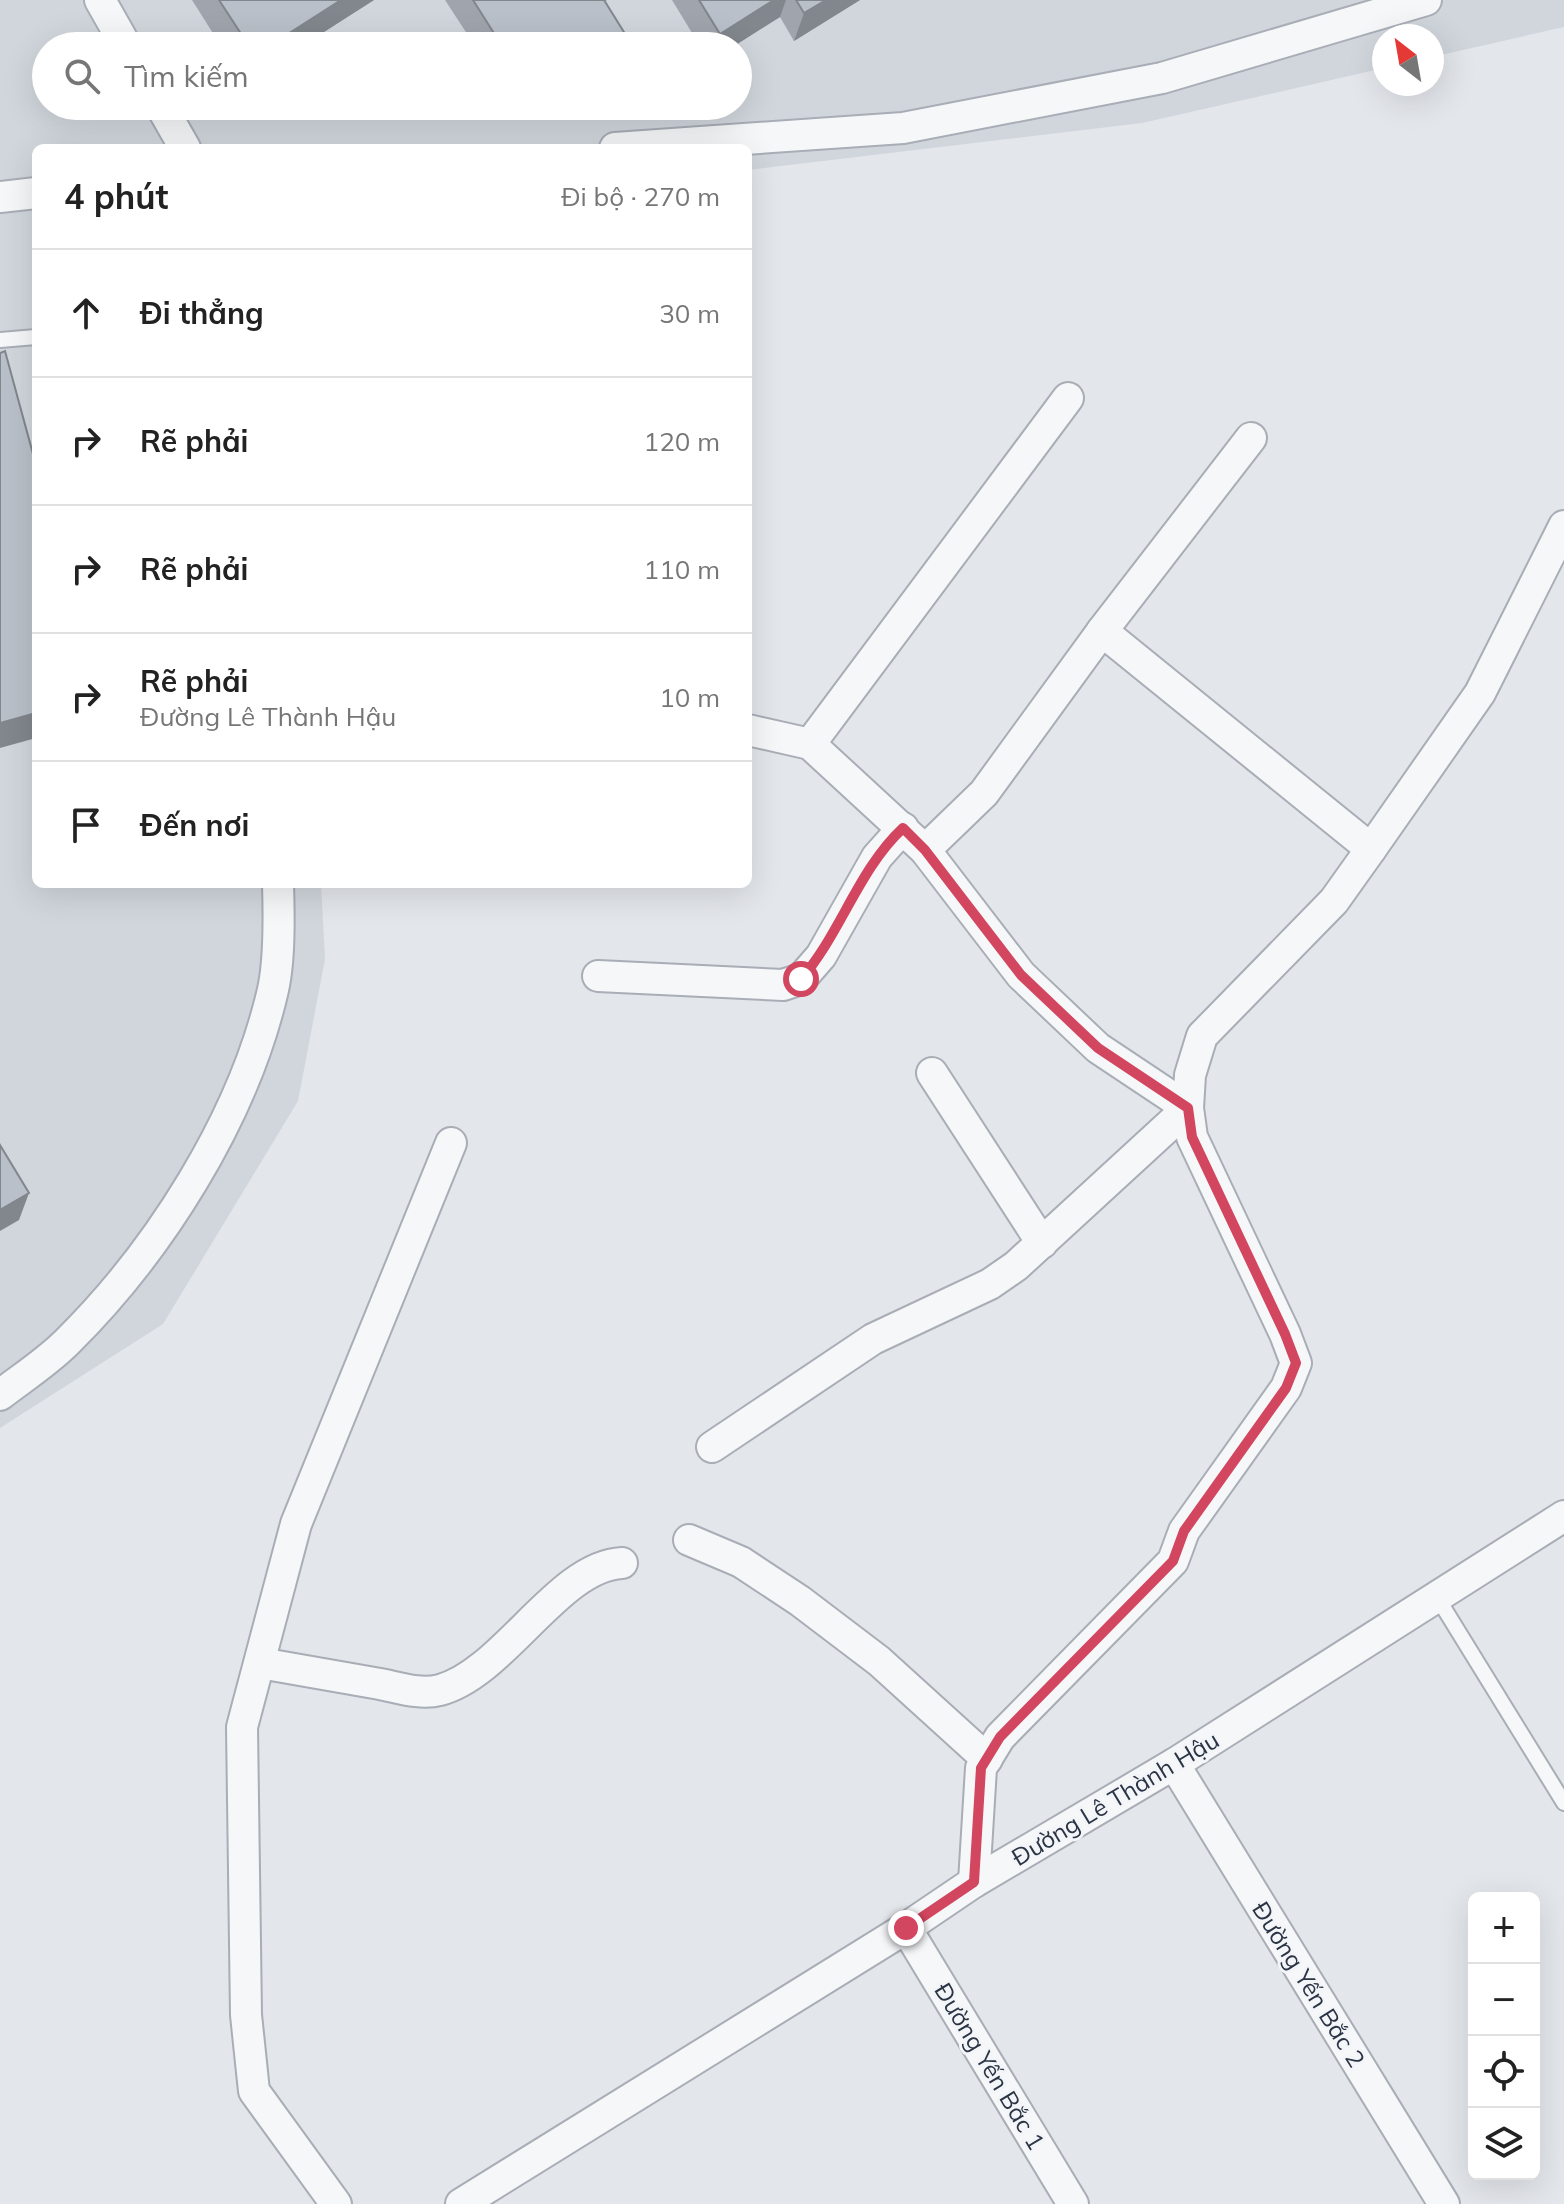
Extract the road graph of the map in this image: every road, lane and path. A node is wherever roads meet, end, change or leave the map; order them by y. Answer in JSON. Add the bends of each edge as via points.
{"nodes":[{"id":1,"x":100,"y":0,"type":"edge"},
{"id":2,"x":1426,"y":0,"type":"edge"},
{"id":3,"x":118,"y":32,"type":"edge"},
{"id":4,"x":169,"y":120,"type":"edge"},
{"id":5,"x":183,"y":144,"type":"edge"},
{"id":6,"x":673,"y":144,"type":"edge"},
{"id":7,"x":32,"y":193,"type":"edge"},
{"id":8,"x":0,"y":197,"type":"edge"},
{"id":9,"x":32,"y":337,"type":"edge"},
{"id":10,"x":0,"y":340,"type":"edge"},
{"id":11,"x":1068,"y":398,"type":"dead end"},
{"id":12,"x":1251,"y":438,"type":"dead end"},
{"id":13,"x":1564,"y":526,"type":"edge"},
{"id":14,"x":1102,"y":631,"type":"junction"},
{"id":15,"x":752,"y":731,"type":"edge"},
{"id":16,"x":810,"y":744,"type":"junction"},
{"id":17,"x":903,"y":828,"type":"junction"},
{"id":18,"x":1371,"y":849,"type":"junction"},
{"id":19,"x":925,"y":850,"type":"junction"},
{"id":20,"x":278,"y":888,"type":"edge"},
{"id":21,"x":598,"y":976,"type":"dead end"},
{"id":22,"x":932,"y":1073,"type":"dead end"},
{"id":23,"x":1188,"y":1108,"type":"junction"},
{"id":24,"x":451,"y":1143,"type":"dead end"},
{"id":25,"x":1042,"y":1243,"type":"junction"},
{"id":26,"x":0,"y":1395,"type":"edge"},
{"id":27,"x":712,"y":1447,"type":"dead end"},
{"id":28,"x":1564,"y":1516,"type":"edge"},
{"id":29,"x":689,"y":1540,"type":"dead end"},
{"id":30,"x":622,"y":1563,"type":"dead end"},
{"id":31,"x":1437,"y":1597,"type":"junction"},
{"id":32,"x":260,"y":1663,"type":"junction"},
{"id":33,"x":987,"y":1759,"type":"junction"},
{"id":34,"x":1174,"y":1764,"type":"junction"},
{"id":35,"x":1564,"y":1803,"type":"edge"},
{"id":36,"x":974,"y":1882,"type":"junction"},
{"id":37,"x":906,"y":1928,"type":"junction"},
{"id":38,"x":336,"y":2204,"type":"edge"},
{"id":39,"x":461,"y":2204,"type":"edge"},
{"id":40,"x":1073,"y":2204,"type":"edge"},
{"id":41,"x":1444,"y":2204,"type":"edge"}],
"edges":[{"from":1,"to":3,"type":"street"},
{"from":2,"to":6,"type":"street","via":[[1162,78],[903,128]]},
{"from":4,"to":5,"type":"street"},
{"from":7,"to":8,"type":"street"},
{"from":9,"to":10,"type":"lane"},
{"from":11,"to":16,"type":"street"},
{"from":12,"to":14,"type":"street"},
{"from":13,"to":18,"type":"street","via":[[1480,693]]},
{"from":14,"to":18,"type":"street"},
{"from":14,"to":19,"type":"street","via":[[984,793]]},
{"from":15,"to":16,"type":"street"},
{"from":16,"to":17,"type":"street"},
{"from":17,"to":19,"type":"street"},
{"from":17,"to":21,"type":"street","via":[[877,857],[821,956],[801,979],[783,985]]},
{"from":18,"to":23,"type":"street","via":[[1334,901],[1202,1036],[1190,1075]]},
{"from":19,"to":23,"type":"street","via":[[1021,975],[1098,1048]]},
{"from":20,"to":26,"type":"street","via":[[273,991],[255,1050],[201,1168],[177,1209],[116,1288],[66,1344]]},
{"from":22,"to":25,"type":"street"},
{"from":23,"to":25,"type":"street"},
{"from":23,"to":33,"type":"street","via":[[1192,1137],[1296,1363],[1286,1388],[1184,1531],[1173,1561],[1000,1737]]},
{"from":24,"to":32,"type":"street","via":[[296,1524]]},
{"from":25,"to":27,"type":"street","via":[[990,1284],[855,1350]]},
{"from":28,"to":31,"type":"street","name":"Đường Lê Thành Hậu"},
{"from":29,"to":33,"type":"street","via":[[741,1562],[800,1601],[879,1661]]},
{"from":30,"to":32,"type":"street","via":[[611,1563],[582,1579],[489,1660],[440,1690],[412,1691]]},
{"from":31,"to":34,"type":"street","name":"Đường Lê Thành Hậu"},
{"from":31,"to":35,"type":"lane"},
{"from":32,"to":38,"type":"street","via":[[242,1727],[246,2015],[254,2091]]},
{"from":33,"to":36,"type":"street","via":[[981,1768]]},
{"from":34,"to":36,"type":"street","name":"Đường Lê Thành Hậu"},
{"from":34,"to":41,"type":"street","name":"Đường Yến Bắc 2"},
{"from":36,"to":37,"type":"street","name":"Đường Lê Thành Hậu"},
{"from":37,"to":39,"type":"street","name":"Đường Lê Thành Hậu"},
{"from":37,"to":40,"type":"street","name":"Đường Yến Bắc 1"}]}
